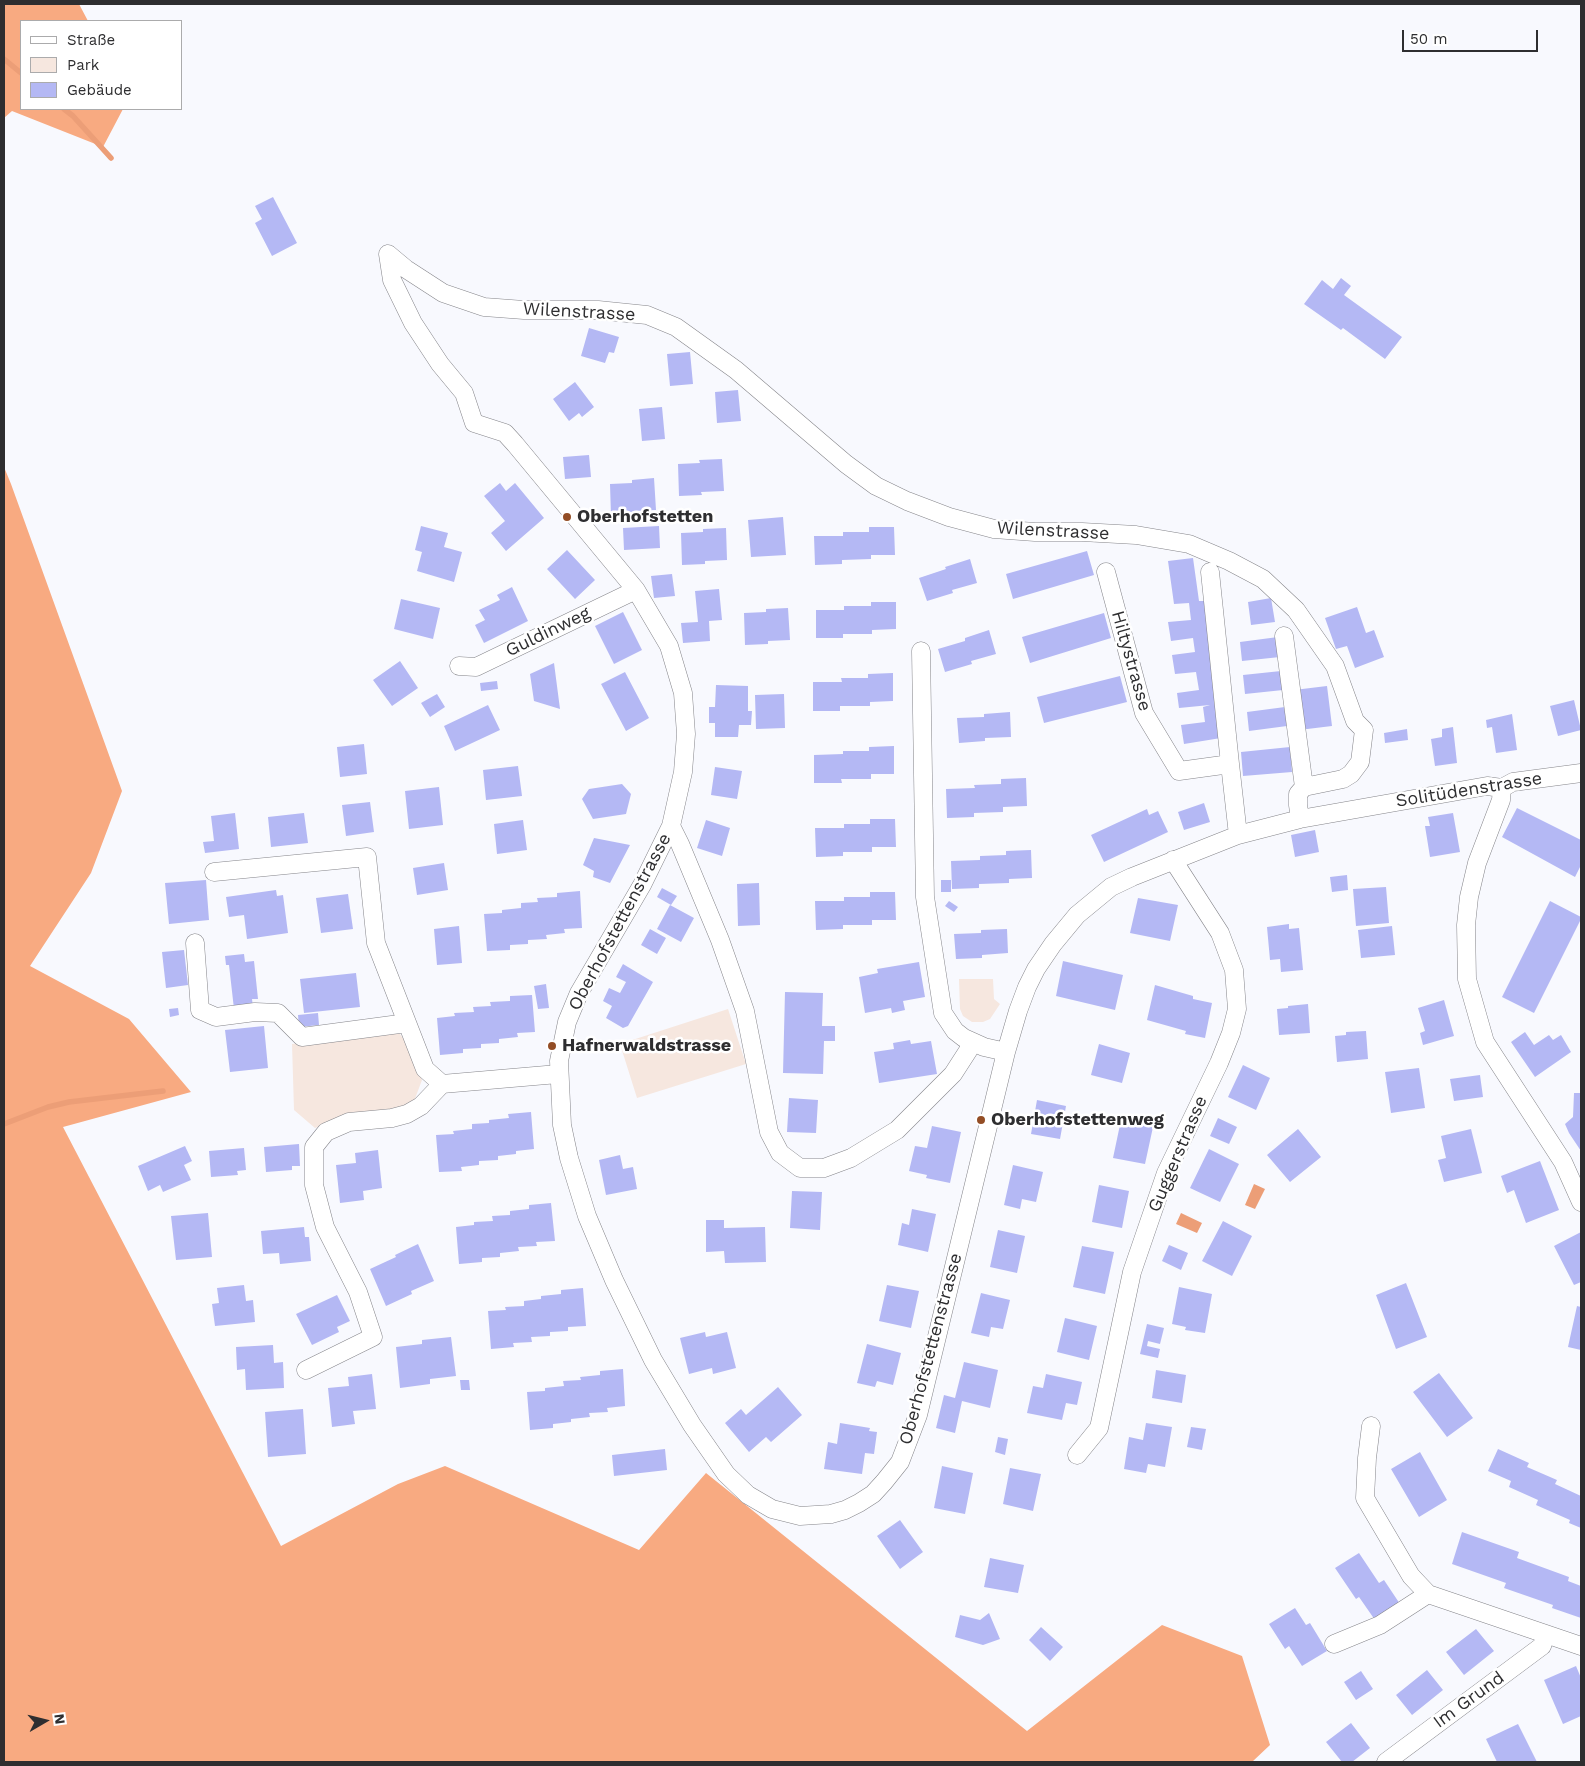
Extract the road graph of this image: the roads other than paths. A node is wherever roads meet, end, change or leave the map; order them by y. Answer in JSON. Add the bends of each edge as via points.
{"nodes":[{"id":1,"x":388,"y":254,"type":"joint"},
{"id":2,"x":1106,"y":572,"type":"dead end"},
{"id":3,"x":1210,"y":572,"type":"dead end"},
{"id":4,"x":636,"y":590,"type":"junction"},
{"id":5,"x":1284,"y":636,"type":"dead end"},
{"id":6,"x":921,"y":651,"type":"dead end"},
{"id":7,"x":459,"y":666,"type":"dead end"},
{"id":8,"x":1230,"y":764,"type":"junction"},
{"id":9,"x":1581,"y":773,"type":"edge"},
{"id":10,"x":1304,"y":787,"type":"junction"},
{"id":11,"x":1502,"y":788,"type":"junction"},
{"id":12,"x":1358,"y":808,"type":"joint"},
{"id":13,"x":1300,"y":818,"type":"junction"},
{"id":14,"x":670,"y":826,"type":"junction"},
{"id":15,"x":1238,"y":835,"type":"junction"},
{"id":16,"x":1173,"y":860,"type":"junction"},
{"id":17,"x":214,"y":872,"type":"dead end"},
{"id":18,"x":195,"y":943,"type":"dead end"},
{"id":19,"x":407,"y":1023,"type":"junction"},
{"id":20,"x":973,"y":1043,"type":"junction"},
{"id":21,"x":1006,"y":1052,"type":"junction"},
{"id":22,"x":558,"y":1074,"type":"junction"},
{"id":23,"x":442,"y":1084,"type":"junction"},
{"id":24,"x":1581,"y":1202,"type":"edge"},
{"id":25,"x":306,"y":1370,"type":"dead end"},
{"id":26,"x":1371,"y":1426,"type":"dead end"},
{"id":27,"x":1077,"y":1455,"type":"dead end"},
{"id":28,"x":1428,"y":1594,"type":"junction"},
{"id":29,"x":1546,"y":1634,"type":"junction"},
{"id":30,"x":1334,"y":1644,"type":"dead end"},
{"id":31,"x":1581,"y":1646,"type":"edge"},
{"id":32,"x":1386,"y":1762,"type":"edge"}],
"edges":[{"from":1,"to":4,"type":"street","name":"Oberhofstettenstrasse","via":[[392,280],[413,322],[440,364],[464,393],[474,423],[505,433]]},
{"from":1,"to":10,"type":"street","name":"Wilenstrasse","via":[[443,292],[484,307],[637,314],[676,327],[736,370],[876,486],[949,517],[994,529],[1136,536],[1189,544],[1229,560],[1263,579],[1296,610],[1335,666],[1355,721],[1364,730],[1360,762],[1351,774],[1343,779]]},
{"from":2,"to":8,"type":"street","name":"Hiltystrasse","via":[[1144,713],[1179,771]]},
{"from":3,"to":8,"type":"street"},
{"from":4,"to":7,"type":"street","name":"Guldinweg","via":[[476,667]]},
{"from":4,"to":14,"type":"street","name":"Oberhofstettenstrasse","via":[[669,646],[683,693],[686,734],[683,772]]},
{"from":5,"to":10,"type":"street"},
{"from":6,"to":20,"type":"street","via":[[925,897],[943,1013],[955,1031]]},
{"from":8,"to":15,"type":"street"},
{"from":9,"to":11,"type":"street","name":"Solitüdenstrasse","via":[[1513,782]]},
{"from":10,"to":13,"type":"street","via":[[1298,794]]},
{"from":11,"to":12,"type":"street","name":"Solitüdenstrasse","via":[[1487,786]]},
{"from":11,"to":24,"type":"street","via":[[1501,800],[1477,864],[1469,897],[1467,979],[1486,1042],[1563,1162]]},
{"from":12,"to":13,"type":"street","name":"Oberhofstettenstrasse"},
{"from":13,"to":15,"type":"street","name":"Oberhofstettenstrasse"},
{"from":14,"to":20,"type":"street","via":[[720,940],[745,1011],[769,1132],[780,1154],[800,1168],[824,1168],[850,1158],[896,1130],[953,1074]]},
{"from":14,"to":22,"type":"street","name":"Oberhofstettenstrasse","via":[[642,885],[579,993],[567,1022]]},
{"from":15,"to":16,"type":"street","name":"Oberhofstettenstrasse"},
{"from":16,"to":21,"type":"street","name":"Oberhofstettenstrasse","via":[[1111,887],[1065,929],[1027,987]]},
{"from":16,"to":27,"type":"street","name":"Guggerstrasse","via":[[1220,934],[1234,970],[1237,1009],[1219,1063],[1166,1173],[1132,1272],[1099,1428]]},
{"from":17,"to":19,"type":"street","via":[[368,857],[376,943]]},
{"from":18,"to":19,"type":"street","via":[[200,1010],[216,1017],[278,1013],[302,1037]]},
{"from":19,"to":23,"type":"street","via":[[426,1069]]},
{"from":20,"to":21,"type":"street"},
{"from":21,"to":22,"type":"street","name":"Oberhofstettenstrasse","via":[[918,1415],[906,1449],[893,1472],[873,1494],[845,1510],[815,1517],[772,1509],[736,1485],[692,1426],[653,1360],[587,1216],[562,1124]]},
{"from":22,"to":23,"type":"street"},
{"from":23,"to":25,"type":"street","via":[[421,1106],[407,1114],[349,1122],[326,1132],[314,1147],[314,1185],[325,1227],[358,1292],[373,1337]]},
{"from":26,"to":28,"type":"street","via":[[1366,1498],[1411,1576]]},
{"from":28,"to":29,"type":"street"},
{"from":28,"to":30,"type":"street","via":[[1380,1625]]},
{"from":29,"to":31,"type":"street"},
{"from":29,"to":32,"type":"street","name":"Im Grund","via":[[1542,1646]]}]}
